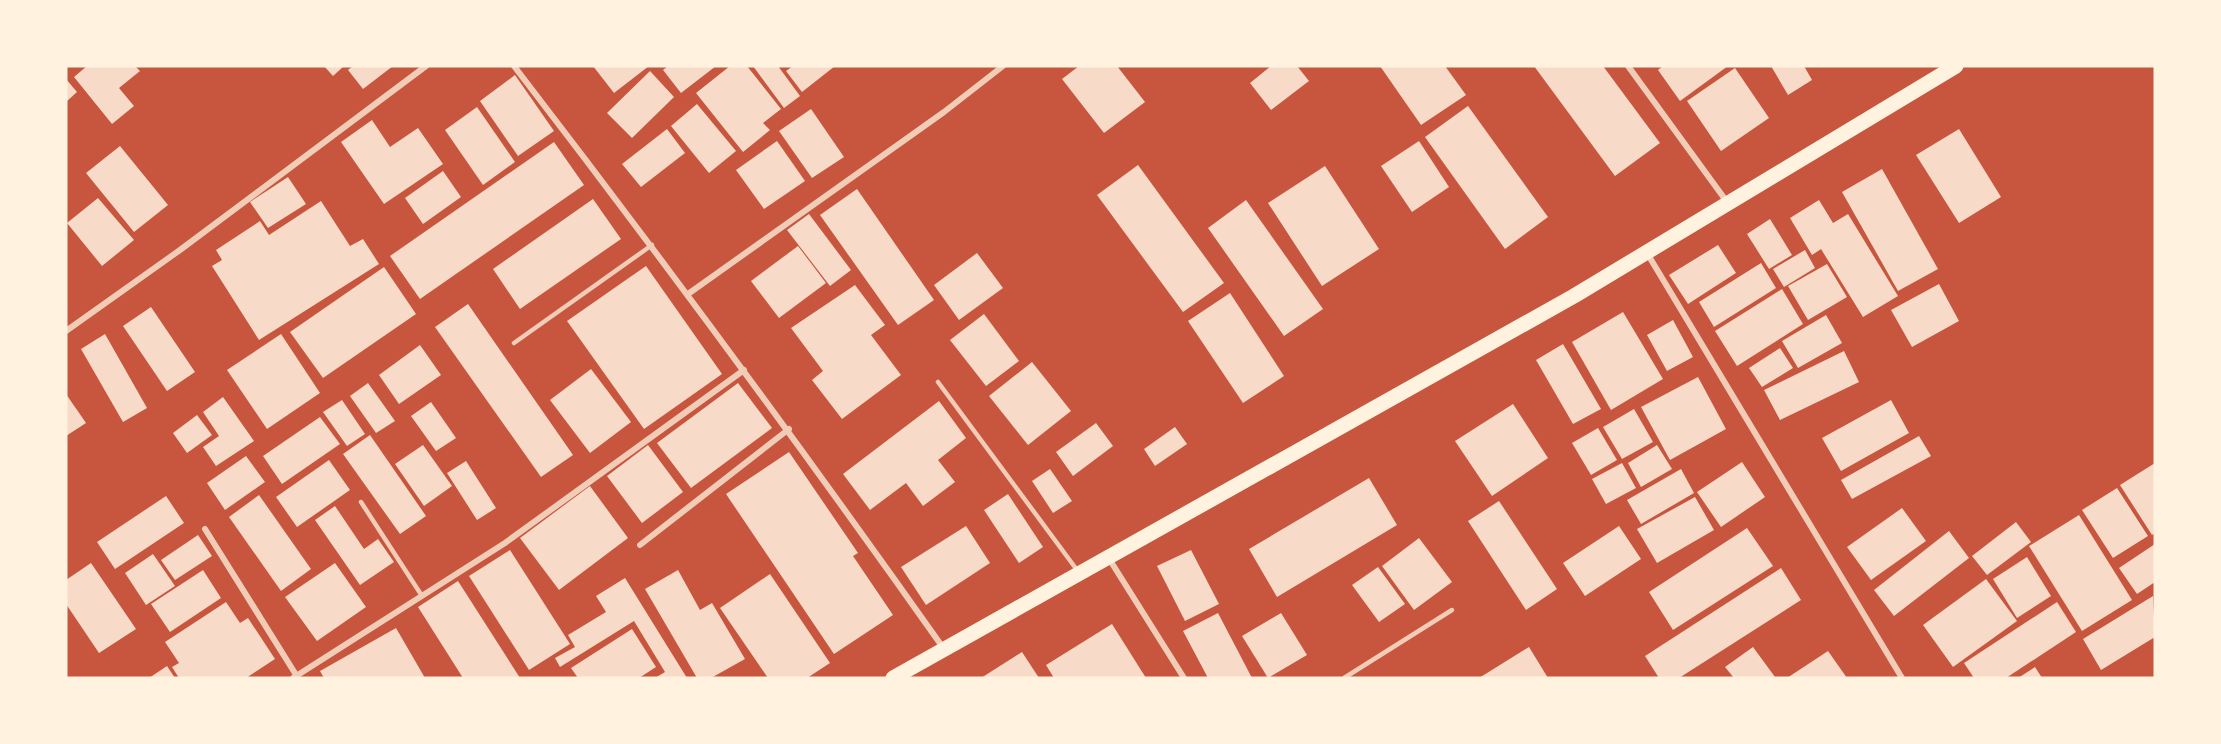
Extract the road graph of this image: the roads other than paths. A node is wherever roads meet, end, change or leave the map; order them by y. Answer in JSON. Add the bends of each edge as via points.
{"nodes":[{"id":1,"x":426,"y":66,"type":"edge"},
{"id":2,"x":514,"y":66,"type":"edge"},
{"id":3,"x":1003,"y":66,"type":"edge"},
{"id":4,"x":1628,"y":66,"type":"edge"},
{"id":5,"x":1956,"y":66,"type":"edge"},
{"id":6,"x":1727,"y":202,"type":"junction"},
{"id":7,"x":652,"y":245,"type":"junction"},
{"id":8,"x":1647,"y":253,"type":"junction"},
{"id":9,"x":688,"y":294,"type":"junction"},
{"id":10,"x":66,"y":331,"type":"edge"},
{"id":11,"x":514,"y":343,"type":"dead end"},
{"id":12,"x":744,"y":370,"type":"junction"},
{"id":13,"x":938,"y":382,"type":"dead end"},
{"id":14,"x":789,"y":429,"type":"junction"},
{"id":15,"x":361,"y":502,"type":"dead end"},
{"id":16,"x":205,"y":529,"type":"dead end"},
{"id":17,"x":640,"y":545,"type":"dead end"},
{"id":18,"x":1107,"y":557,"type":"junction"},
{"id":19,"x":1079,"y":572,"type":"junction"},
{"id":20,"x":422,"y":596,"type":"junction"},
{"id":21,"x":1452,"y":610,"type":"dead end"},
{"id":22,"x":944,"y":649,"type":"junction"},
{"id":23,"x":296,"y":677,"type":"edge"},
{"id":24,"x":893,"y":678,"type":"edge"},
{"id":25,"x":1184,"y":678,"type":"edge"},
{"id":26,"x":1344,"y":678,"type":"edge"},
{"id":27,"x":1902,"y":678,"type":"edge"}],
"edges":[{"from":1,"to":10,"type":"street"},
{"from":2,"to":7,"type":"street"},
{"from":3,"to":9,"type":"street"},
{"from":4,"to":6,"type":"street"},
{"from":5,"to":6,"type":"main road"},
{"from":6,"to":8,"type":"main road"},
{"from":7,"to":9,"type":"street"},
{"from":7,"to":11,"type":"lane"},
{"from":8,"to":18,"type":"main road"},
{"from":8,"to":27,"type":"street"},
{"from":9,"to":12,"type":"street"},
{"from":12,"to":14,"type":"street"},
{"from":12,"to":20,"type":"street","via":[[505,543]]},
{"from":13,"to":19,"type":"lane"},
{"from":14,"to":17,"type":"street"},
{"from":14,"to":22,"type":"street"},
{"from":15,"to":20,"type":"lane"},
{"from":16,"to":23,"type":"street"},
{"from":18,"to":19,"type":"main road"},
{"from":18,"to":25,"type":"street"},
{"from":19,"to":22,"type":"main road"},
{"from":20,"to":23,"type":"street"},
{"from":21,"to":26,"type":"lane"},
{"from":22,"to":24,"type":"main road"}]}
